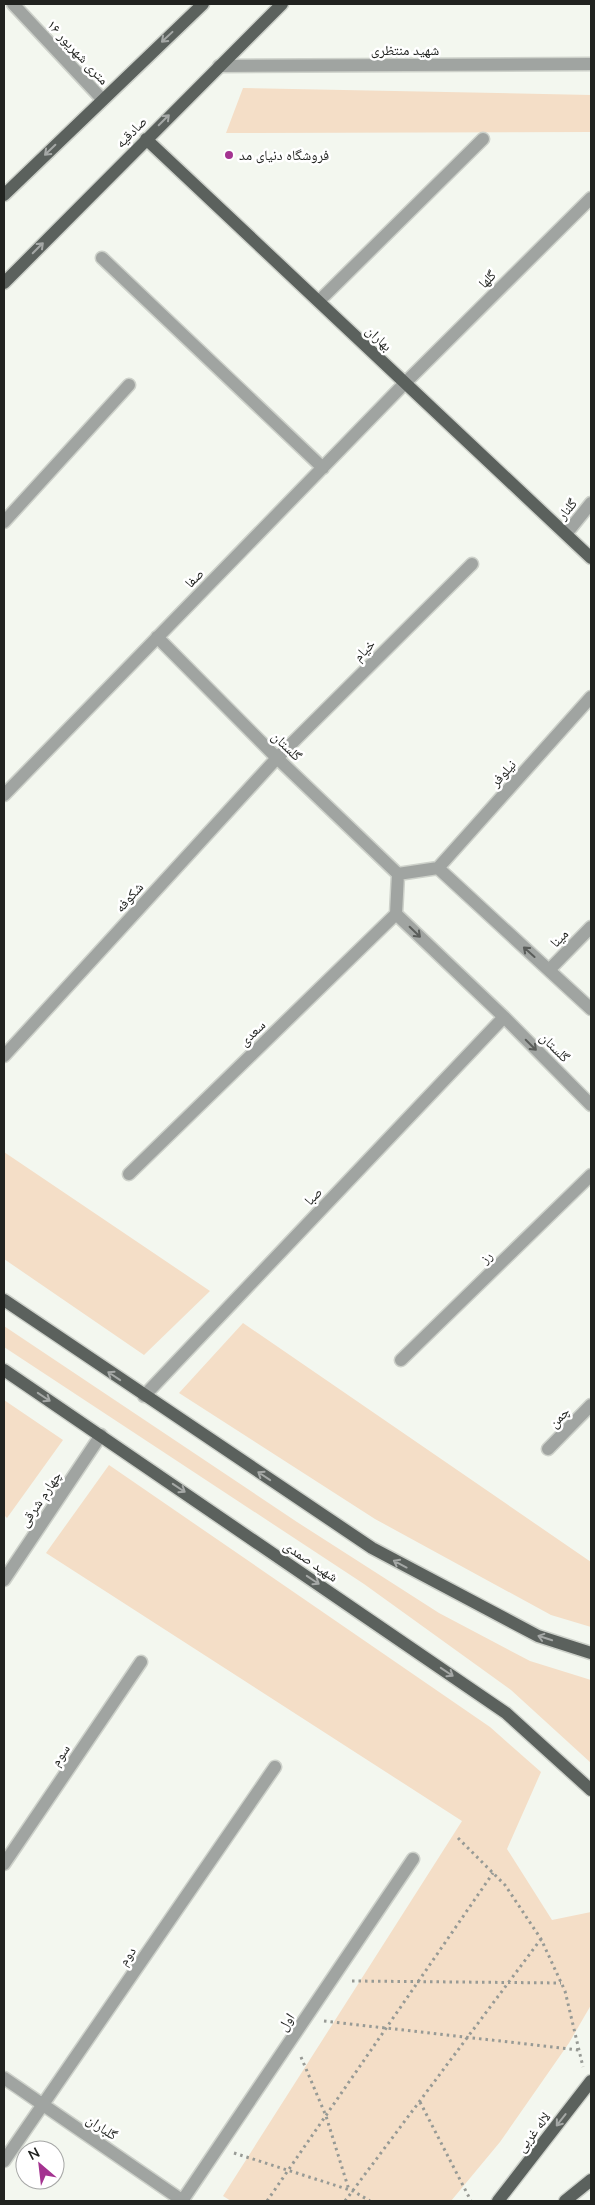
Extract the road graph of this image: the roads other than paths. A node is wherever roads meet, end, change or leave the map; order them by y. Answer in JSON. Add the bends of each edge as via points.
{"nodes":[{"id":1,"x":13,"y":4,"type":"edge"},
{"id":2,"x":203,"y":4,"type":"edge"},
{"id":3,"x":282,"y":4,"type":"edge"},
{"id":4,"x":591,"y":64,"type":"edge"},
{"id":5,"x":219,"y":66,"type":"junction"},
{"id":6,"x":102,"y":98,"type":"junction"},
{"id":7,"x":146,"y":138,"type":"junction"},
{"id":8,"x":483,"y":139,"type":"dead end"},
{"id":9,"x":4,"y":195,"type":"edge"},
{"id":10,"x":591,"y":198,"type":"edge"},
{"id":11,"x":102,"y":258,"type":"dead end"},
{"id":12,"x":4,"y":283,"type":"edge"},
{"id":13,"x":319,"y":301,"type":"junction"},
{"id":14,"x":405,"y":383,"type":"junction"},
{"id":15,"x":129,"y":386,"type":"dead end"},
{"id":16,"x":323,"y":468,"type":"junction"},
{"id":17,"x":591,"y":503,"type":"edge"},
{"id":18,"x":4,"y":522,"type":"edge"},
{"id":19,"x":566,"y":534,"type":"junction"},
{"id":20,"x":591,"y":558,"type":"edge"},
{"id":21,"x":472,"y":564,"type":"dead end"},
{"id":22,"x":156,"y":637,"type":"junction"},
{"id":23,"x":591,"y":697,"type":"edge"},
{"id":24,"x":277,"y":758,"type":"junction"},
{"id":25,"x":4,"y":795,"type":"edge"},
{"id":26,"x":438,"y":868,"type":"junction"},
{"id":27,"x":398,"y":874,"type":"junction"},
{"id":28,"x":396,"y":914,"type":"junction"},
{"id":29,"x":591,"y":927,"type":"edge"},
{"id":30,"x":549,"y":970,"type":"junction"},
{"id":31,"x":591,"y":1009,"type":"edge"},
{"id":32,"x":504,"y":1017,"type":"junction"},
{"id":33,"x":4,"y":1056,"type":"edge"},
{"id":34,"x":591,"y":1105,"type":"edge"},
{"id":35,"x":130,"y":1174,"type":"dead end"},
{"id":36,"x":591,"y":1175,"type":"edge"},
{"id":37,"x":4,"y":1300,"type":"edge"},
{"id":38,"x":402,"y":1360,"type":"dead end"},
{"id":39,"x":4,"y":1370,"type":"edge"},
{"id":40,"x":144,"y":1396,"type":"junction"},
{"id":41,"x":591,"y":1406,"type":"edge"},
{"id":42,"x":100,"y":1435,"type":"junction"},
{"id":43,"x":548,"y":1449,"type":"dead end"},
{"id":44,"x":4,"y":1580,"type":"edge"},
{"id":45,"x":591,"y":1653,"type":"edge"},
{"id":46,"x":141,"y":1662,"type":"dead end"},
{"id":47,"x":275,"y":1767,"type":"dead end"},
{"id":48,"x":591,"y":1790,"type":"edge"},
{"id":49,"x":413,"y":1859,"type":"dead end"},
{"id":50,"x":4,"y":1864,"type":"edge"},
{"id":51,"x":4,"y":2078,"type":"edge"},
{"id":52,"x":588,"y":2089,"type":"edge"},
{"id":53,"x":42,"y":2104,"type":"junction"},
{"id":54,"x":4,"y":2161,"type":"edge"},
{"id":55,"x":591,"y":2180,"type":"edge"},
{"id":56,"x":183,"y":2201,"type":"edge"},
{"id":57,"x":498,"y":2201,"type":"edge"},
{"id":58,"x":565,"y":2201,"type":"edge"}],
"edges":[{"from":1,"to":6,"type":"street","name":"۱۶ متری شهریور"},
{"from":2,"to":6,"type":"main road","one_way":true},
{"from":3,"to":5,"type":"main road","name":"صادقیه"},
{"from":4,"to":5,"type":"street","name":"شهید منتظری"},
{"from":7,"to":5,"type":"main road","name":"صادقیه","one_way":true},
{"from":6,"to":9,"type":"main road","one_way":true},
{"from":12,"to":7,"type":"main road","name":"صادقیه","one_way":true},
{"from":7,"to":13,"type":"main road","name":"بهاران"},
{"from":8,"to":13,"type":"street"},
{"from":10,"to":14,"type":"street","name":"گلها"},
{"from":11,"to":16,"type":"street"},
{"from":13,"to":14,"type":"main road","name":"بهاران"},
{"from":14,"to":16,"type":"street","name":"صفا"},
{"from":14,"to":19,"type":"main road","name":"بهاران"},
{"from":15,"to":18,"type":"street"},
{"from":16,"to":22,"type":"street","name":"صفا"},
{"from":17,"to":19,"type":"street","name":"گلنار"},
{"from":19,"to":20,"type":"main road","name":"بهاران"},
{"from":21,"to":24,"type":"street","name":"خیام"},
{"from":22,"to":24,"type":"street","name":"گلستان"},
{"from":22,"to":25,"type":"street","name":"صفا"},
{"from":23,"to":26,"type":"street","name":"نیلوفر"},
{"from":24,"to":27,"type":"street","name":"گلستان"},
{"from":24,"to":33,"type":"street","name":"شکوفه"},
{"from":26,"to":27,"type":"street"},
{"from":30,"to":26,"type":"street","one_way":true},
{"from":27,"to":28,"type":"street"},
{"from":28,"to":32,"type":"street","name":"گلستان","one_way":true},
{"from":28,"to":35,"type":"street","name":"سعدی"},
{"from":29,"to":30,"type":"street","name":"مینا"},
{"from":30,"to":31,"type":"street"},
{"from":32,"to":34,"type":"street","name":"گلستان","one_way":true},
{"from":32,"to":40,"type":"street","name":"صبا"},
{"from":36,"to":38,"type":"street","name":"رز"},
{"from":40,"to":37,"type":"main road","one_way":true},
{"from":39,"to":42,"type":"main road","name":"شهید صمدی","one_way":true},
{"from":45,"to":40,"type":"main road","one_way":true,"via":[[538,1636],[372,1548]]},
{"from":41,"to":43,"type":"street","name":"چمن"},
{"from":42,"to":44,"type":"street","name":"چهارم شرقی"},
{"from":42,"to":48,"type":"main road","name":"شهید صمدی","one_way":true,"via":[[506,1713]]},
{"from":46,"to":50,"type":"street","name":"سوم"},
{"from":47,"to":53,"type":"street","name":"دوم"},
{"from":49,"to":56,"type":"street","name":"اول"},
{"from":51,"to":53,"type":"street","name":"گلباران"},
{"from":52,"to":57,"type":"main road","name":"لاله غربی","one_way":true},
{"from":53,"to":54,"type":"street","name":"دوم"},
{"from":53,"to":56,"type":"street","name":"گلباران"},
{"from":55,"to":58,"type":"main road"}]}
